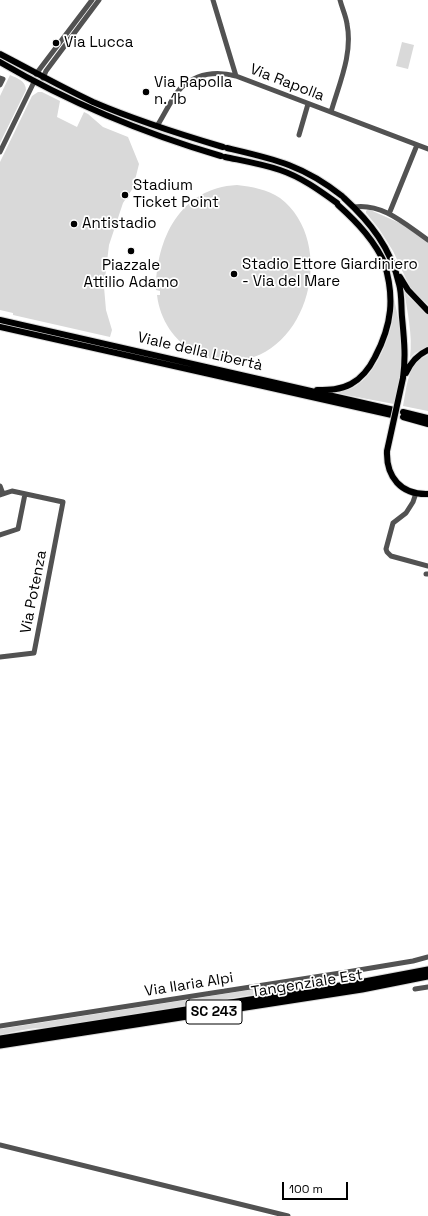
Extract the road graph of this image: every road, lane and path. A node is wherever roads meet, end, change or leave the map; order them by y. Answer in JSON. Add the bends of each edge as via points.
{"nodes":[{"id":1,"x":92,"y":0,"type":"edge"},
{"id":2,"x":99,"y":0,"type":"edge"},
{"id":3,"x":213,"y":0,"type":"edge"},
{"id":4,"x":340,"y":0,"type":"edge"},
{"id":5,"x":0,"y":54,"type":"edge"},
{"id":6,"x":0,"y":62,"type":"edge"},
{"id":7,"x":36,"y":74,"type":"junction"},
{"id":8,"x":236,"y":76,"type":"junction"},
{"id":9,"x":0,"y":78,"type":"edge"},
{"id":10,"x":43,"y":78,"type":"junction"},
{"id":11,"x":34,"y":82,"type":"junction"},
{"id":12,"x":0,"y":85,"type":"edge"},
{"id":13,"x":308,"y":104,"type":"junction"},
{"id":14,"x":331,"y":112,"type":"junction"},
{"id":15,"x":156,"y":126,"type":"junction"},
{"id":16,"x":153,"y":134,"type":"junction"},
{"id":17,"x":299,"y":135,"type":"dead end"},
{"id":18,"x":418,"y":145,"type":"junction"},
{"id":19,"x":225,"y":147,"type":"junction"},
{"id":20,"x":428,"y":150,"type":"edge"},
{"id":21,"x":0,"y":152,"type":"edge"},
{"id":22,"x":223,"y":156,"type":"junction"},
{"id":23,"x":343,"y":197,"type":"junction"},
{"id":24,"x":337,"y":204,"type":"junction"},
{"id":25,"x":354,"y":207,"type":"junction"},
{"id":26,"x":389,"y":214,"type":"junction"},
{"id":27,"x":382,"y":240,"type":"junction"},
{"id":28,"x":428,"y":240,"type":"edge"},
{"id":29,"x":375,"y":245,"type":"junction"},
{"id":30,"x":384,"y":262,"type":"junction"},
{"id":31,"x":394,"y":266,"type":"junction"},
{"id":32,"x":428,"y":311,"type":"edge"},
{"id":33,"x":402,"y":317,"type":"junction"},
{"id":34,"x":0,"y":320,"type":"edge"},
{"id":35,"x":0,"y":326,"type":"edge"},
{"id":36,"x":428,"y":350,"type":"edge"},
{"id":37,"x":403,"y":378,"type":"junction"},
{"id":38,"x":306,"y":390,"type":"junction"},
{"id":39,"x":428,"y":417,"type":"edge"},
{"id":40,"x":428,"y":424,"type":"edge"},
{"id":41,"x":0,"y":486,"type":"edge"},
{"id":42,"x":416,"y":493,"type":"junction"},
{"id":43,"x":1,"y":494,"type":"edge"},
{"id":44,"x":25,"y":494,"type":"junction"},
{"id":45,"x":427,"y":494,"type":"edge"},
{"id":46,"x":0,"y":535,"type":"edge"},
{"id":47,"x":428,"y":566,"type":"edge"},
{"id":48,"x":0,"y":657,"type":"edge"},
{"id":49,"x":428,"y":957,"type":"edge"},
{"id":50,"x":428,"y":970,"type":"edge"},
{"id":51,"x":428,"y":976,"type":"edge"},
{"id":52,"x":428,"y":987,"type":"edge"},
{"id":53,"x":416,"y":989,"type":"dead end"},
{"id":54,"x":0,"y":1026,"type":"edge"},
{"id":55,"x":0,"y":1039,"type":"edge"},
{"id":56,"x":0,"y":1045,"type":"edge"},
{"id":57,"x":0,"y":1145,"type":"edge"},
{"id":58,"x":288,"y":1216,"type":"edge"}],
"edges":[{"from":1,"to":7,"type":"street"},
{"from":2,"to":10,"type":"street"},
{"from":3,"to":8,"type":"street"},
{"from":4,"to":14,"type":"street","via":[[349,43]]},
{"from":5,"to":7,"type":"main road"},
{"from":6,"to":11,"type":"main road"},
{"from":7,"to":10,"type":"main road"},
{"from":8,"to":13,"type":"street","name":"Via Rapolla"},
{"from":8,"to":15,"type":"street","name":"Via Rapolla","via":[[223,72],[191,80],[180,88]]},
{"from":9,"to":12,"type":"street","via":[[3,79]]},
{"from":10,"to":15,"type":"main road","via":[[94,102]]},
{"from":11,"to":16,"type":"main road","via":[[86,107]]},
{"from":11,"to":21,"type":"street"},
{"from":13,"to":14,"type":"street","name":"Via Rapolla"},
{"from":13,"to":17,"type":"street"},
{"from":14,"to":18,"type":"street","name":"Via Rapolla"},
{"from":15,"to":16,"type":"main road"},
{"from":15,"to":19,"type":"main road"},
{"from":16,"to":22,"type":"main road"},
{"from":18,"to":20,"type":"street","name":"Via Rapolla"},
{"from":18,"to":26,"type":"street"},
{"from":19,"to":22,"type":"main road","via":[[219,150]]},
{"from":19,"to":23,"type":"main road","via":[[264,156],[298,168],[319,179]]},
{"from":22,"to":24,"type":"main road","via":[[294,176],[312,185]]},
{"from":23,"to":24,"type":"main road","via":[[344,203]]},
{"from":23,"to":25,"type":"main road"},
{"from":24,"to":29,"type":"main road","via":[[355,220]]},
{"from":25,"to":26,"type":"street","via":[[372,207]]},
{"from":25,"to":27,"type":"main road"},
{"from":26,"to":28,"type":"street"},
{"from":27,"to":29,"type":"main road"},
{"from":27,"to":31,"type":"main road"},
{"from":29,"to":30,"type":"main road"},
{"from":30,"to":33,"type":"main road","via":[[398,298]]},
{"from":30,"to":38,"type":"main road","via":[[390,288],[390,321],[386,336],[372,364],[362,377],[347,386]]},
{"from":31,"to":32,"type":"main road","via":[[408,290]]},
{"from":31,"to":33,"type":"main road","via":[[400,284]]},
{"from":33,"to":37,"type":"main road","via":[[405,356]]},
{"from":34,"to":38,"type":"main road","name":"Viale della Libertà"},
{"from":35,"to":38,"type":"main road","name":"Viale della Libertà","via":[[393,412]]},
{"from":36,"to":37,"type":"main road","via":[[412,361]]},
{"from":37,"to":42,"type":"main road","bridge":true,"via":[[387,451],[388,467],[390,474],[400,485]]},
{"from":39,"to":40,"type":"main road","via":[[403,414]]},
{"from":41,"to":43,"type":"street"},
{"from":42,"to":45,"type":"main road"},
{"from":42,"to":47,"type":"street","via":[[406,512],[393,523],[386,549],[391,556]]},
{"from":43,"to":44,"type":"street"},
{"from":44,"to":46,"type":"street","via":[[18,529]]},
{"from":44,"to":48,"type":"street","name":"Via Potenza","via":[[63,502],[34,653]]},
{"from":49,"to":54,"type":"street","name":"Via Ilaria Alpi","via":[[339,974]]},
{"from":50,"to":55,"type":"highway","name":"Tangenziale Est","number":"SC 243"},
{"from":51,"to":56,"type":"highway","name":"Tangenziale Est","number":"SC 243","via":[[362,989]]},
{"from":52,"to":53,"type":"street"},
{"from":57,"to":58,"type":"street"}]}
